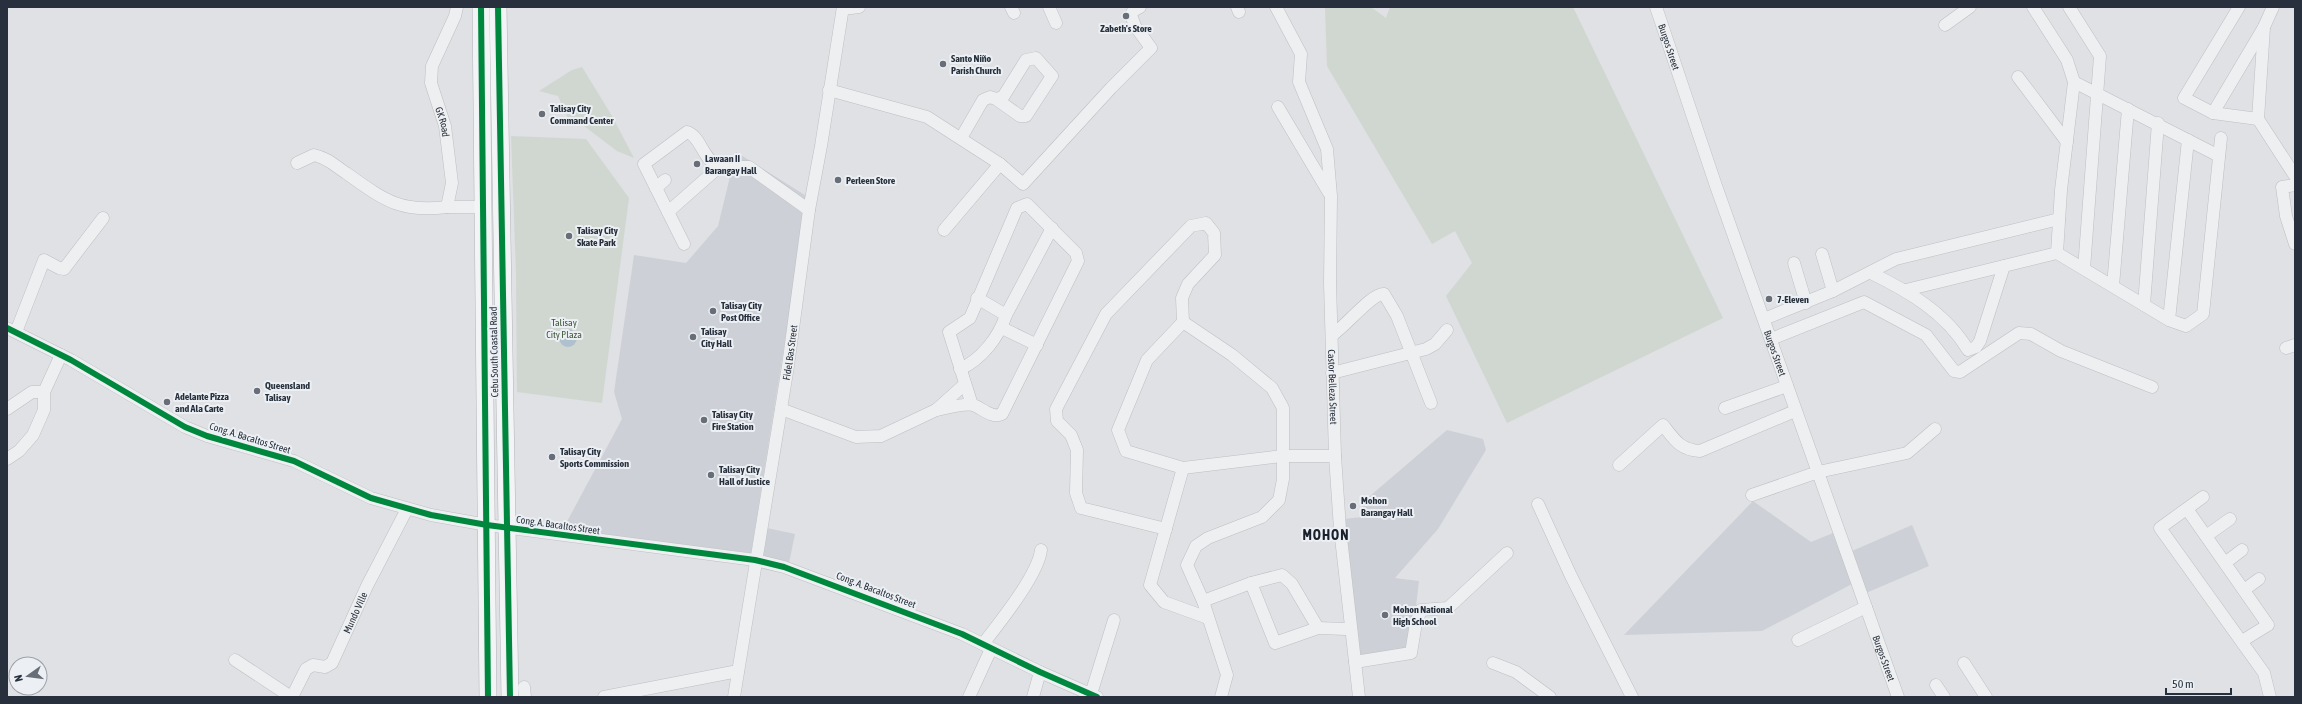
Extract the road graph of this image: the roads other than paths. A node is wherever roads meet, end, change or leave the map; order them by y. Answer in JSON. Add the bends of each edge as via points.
{"nodes":[{"id":1,"x":457,"y":7,"type":"edge"},
{"id":2,"x":481,"y":7,"type":"edge"},
{"id":3,"x":498,"y":7,"type":"edge"},
{"id":4,"x":859,"y":7,"type":"edge"},
{"id":5,"x":1049,"y":7,"type":"edge"},
{"id":6,"x":1140,"y":7,"type":"edge"},
{"id":7,"x":1276,"y":7,"type":"edge"},
{"id":8,"x":1656,"y":7,"type":"edge"},
{"id":9,"x":2033,"y":7,"type":"edge"},
{"id":10,"x":2068,"y":7,"type":"edge"},
{"id":11,"x":2239,"y":7,"type":"edge"},
{"id":12,"x":2273,"y":7,"type":"edge"},
{"id":13,"x":843,"y":8,"type":"edge"},
{"id":14,"x":1968,"y":8,"type":"edge"},
{"id":15,"x":1056,"y":23,"type":"dead end"},
{"id":16,"x":1945,"y":25,"type":"dead end"},
{"id":17,"x":2264,"y":27,"type":"junction"},
{"id":18,"x":2018,"y":77,"type":"dead end"},
{"id":19,"x":2074,"y":82,"type":"junction"},
{"id":20,"x":829,"y":90,"type":"junction"},
{"id":21,"x":2098,"y":93,"type":"junction"},
{"id":22,"x":996,"y":99,"type":"junction"},
{"id":23,"x":1278,"y":107,"type":"dead end"},
{"id":24,"x":2128,"y":109,"type":"junction"},
{"id":25,"x":2213,"y":112,"type":"junction"},
{"id":26,"x":2258,"y":120,"type":"junction"},
{"id":27,"x":2158,"y":124,"type":"junction"},
{"id":28,"x":961,"y":138,"type":"junction"},
{"id":29,"x":2221,"y":138,"type":"dead end"},
{"id":30,"x":2188,"y":140,"type":"junction"},
{"id":31,"x":2067,"y":142,"type":"junction"},
{"id":32,"x":2219,"y":156,"type":"junction"},
{"id":33,"x":297,"y":163,"type":"dead end"},
{"id":34,"x":1000,"y":164,"type":"junction"},
{"id":35,"x":718,"y":167,"type":"junction"},
{"id":36,"x":2295,"y":176,"type":"edge"},
{"id":37,"x":665,"y":180,"type":"dead end"},
{"id":38,"x":2295,"y":185,"type":"edge"},
{"id":39,"x":656,"y":188,"type":"junction"},
{"id":40,"x":1331,"y":196,"type":"junction"},
{"id":41,"x":447,"y":207,"type":"junction"},
{"id":42,"x":482,"y":207,"type":"junction"},
{"id":43,"x":809,"y":210,"type":"junction"},
{"id":44,"x":668,"y":212,"type":"junction"},
{"id":45,"x":103,"y":218,"type":"dead end"},
{"id":46,"x":2059,"y":219,"type":"junction"},
{"id":47,"x":1052,"y":228,"type":"junction"},
{"id":48,"x":944,"y":230,"type":"dead end"},
{"id":49,"x":684,"y":244,"type":"dead end"},
{"id":50,"x":2295,"y":244,"type":"edge"},
{"id":51,"x":2057,"y":253,"type":"junction"},
{"id":52,"x":1822,"y":254,"type":"dead end"},
{"id":53,"x":1794,"y":263,"type":"dead end"},
{"id":54,"x":2004,"y":266,"type":"junction"},
{"id":55,"x":2084,"y":269,"type":"junction"},
{"id":56,"x":1871,"y":274,"type":"junction"},
{"id":57,"x":2113,"y":286,"type":"junction"},
{"id":58,"x":1906,"y":290,"type":"junction"},
{"id":59,"x":1833,"y":291,"type":"junction"},
{"id":60,"x":977,"y":298,"type":"junction"},
{"id":61,"x":1806,"y":303,"type":"junction"},
{"id":62,"x":2144,"y":305,"type":"junction"},
{"id":63,"x":1006,"y":315,"type":"junction"},
{"id":64,"x":1764,"y":319,"type":"junction"},
{"id":65,"x":2169,"y":320,"type":"junction"},
{"id":66,"x":1183,"y":322,"type":"junction"},
{"id":67,"x":1002,"y":328,"type":"junction"},
{"id":68,"x":12,"y":330,"type":"edge"},
{"id":69,"x":1447,"y":330,"type":"dead end"},
{"id":70,"x":1332,"y":335,"type":"junction"},
{"id":71,"x":1771,"y":339,"type":"junction"},
{"id":72,"x":1037,"y":345,"type":"junction"},
{"id":73,"x":1411,"y":352,"type":"junction"},
{"id":74,"x":61,"y":355,"type":"junction"},
{"id":75,"x":960,"y":369,"type":"junction"},
{"id":76,"x":1332,"y":373,"type":"junction"},
{"id":77,"x":965,"y":384,"type":"junction"},
{"id":78,"x":1787,"y":386,"type":"junction"},
{"id":79,"x":2152,"y":387,"type":"dead end"},
{"id":80,"x":44,"y":392,"type":"junction"},
{"id":81,"x":1431,"y":403,"type":"dead end"},
{"id":82,"x":972,"y":405,"type":"junction"},
{"id":83,"x":1725,"y":408,"type":"dead end"},
{"id":84,"x":7,"y":409,"type":"edge"},
{"id":85,"x":781,"y":409,"type":"junction"},
{"id":86,"x":936,"y":410,"type":"junction"},
{"id":87,"x":1796,"y":411,"type":"junction"},
{"id":88,"x":1935,"y":429,"type":"dead end"},
{"id":89,"x":1282,"y":456,"type":"junction"},
{"id":90,"x":1335,"y":456,"type":"junction"},
{"id":91,"x":7,"y":458,"type":"edge"},
{"id":92,"x":1619,"y":465,"type":"dead end"},
{"id":93,"x":1183,"y":468,"type":"junction"},
{"id":94,"x":1818,"y":472,"type":"junction"},
{"id":95,"x":1752,"y":495,"type":"dead end"},
{"id":96,"x":2203,"y":497,"type":"dead end"},
{"id":97,"x":1538,"y":504,"type":"dead end"},
{"id":98,"x":407,"y":508,"type":"junction"},
{"id":99,"x":2187,"y":509,"type":"junction"},
{"id":100,"x":2230,"y":519,"type":"dead end"},
{"id":101,"x":486,"y":524,"type":"junction"},
{"id":102,"x":507,"y":527,"type":"junction"},
{"id":103,"x":1166,"y":528,"type":"junction"},
{"id":104,"x":2206,"y":536,"type":"junction"},
{"id":105,"x":1041,"y":550,"type":"dead end"},
{"id":106,"x":2242,"y":550,"type":"dead end"},
{"id":107,"x":1507,"y":553,"type":"dead end"},
{"id":108,"x":755,"y":560,"type":"junction"},
{"id":109,"x":2225,"y":563,"type":"junction"},
{"id":110,"x":2259,"y":579,"type":"dead end"},
{"id":111,"x":1250,"y":583,"type":"junction"},
{"id":112,"x":2244,"y":590,"type":"junction"},
{"id":113,"x":1203,"y":601,"type":"junction"},
{"id":114,"x":1866,"y":607,"type":"junction"},
{"id":115,"x":1208,"y":618,"type":"junction"},
{"id":116,"x":1114,"y":620,"type":"dead end"},
{"id":117,"x":1318,"y":628,"type":"junction"},
{"id":118,"x":1346,"y":629,"type":"dead end"},
{"id":119,"x":1798,"y":640,"type":"dead end"},
{"id":120,"x":2242,"y":641,"type":"junction"},
{"id":121,"x":987,"y":646,"type":"junction"},
{"id":122,"x":235,"y":660,"type":"dead end"},
{"id":123,"x":1355,"y":662,"type":"junction"},
{"id":124,"x":1493,"y":662,"type":"dead end"},
{"id":125,"x":1964,"y":663,"type":"dead end"},
{"id":126,"x":738,"y":671,"type":"junction"},
{"id":127,"x":1040,"y":672,"type":"junction"},
{"id":128,"x":1936,"y":685,"type":"dead end"},
{"id":129,"x":1094,"y":696,"type":"edge"},
{"id":130,"x":292,"y":697,"type":"edge"},
{"id":131,"x":488,"y":697,"type":"edge"},
{"id":132,"x":510,"y":697,"type":"edge"},
{"id":133,"x":604,"y":697,"type":"edge"},
{"id":134,"x":734,"y":697,"type":"edge"},
{"id":135,"x":969,"y":697,"type":"edge"},
{"id":136,"x":1033,"y":697,"type":"edge"},
{"id":137,"x":1222,"y":697,"type":"edge"},
{"id":138,"x":1359,"y":697,"type":"edge"},
{"id":139,"x":1550,"y":697,"type":"edge"},
{"id":140,"x":1632,"y":697,"type":"edge"},
{"id":141,"x":1898,"y":697,"type":"edge"},
{"id":142,"x":1944,"y":697,"type":"edge"},
{"id":143,"x":1986,"y":697,"type":"edge"},
{"id":144,"x":2270,"y":697,"type":"edge"}],
"edges":[{"from":1,"to":41,"type":"street","name":"GK Road","via":[[432,66],[431,83],[445,126],[451,177]]},
{"from":2,"to":42,"type":"highway","name":"Cebu South Coastal Road"},
{"from":3,"to":102,"type":"highway","name":"Cebu South Coastal Road"},
{"from":4,"to":13,"type":"street"},
{"from":5,"to":15,"type":"street"},
{"from":6,"to":34,"type":"street","via":[[1132,11],[1131,15],[1135,26],[1151,48],[1110,88],[1023,184]]},
{"from":7,"to":40,"type":"street","name":"Castor Belleza Street","via":[[1301,54],[1299,82],[1327,149]]},
{"from":8,"to":64,"type":"street","name":"Burgos Street"},
{"from":9,"to":19,"type":"street","via":[[2067,60]]},
{"from":10,"to":21,"type":"street","via":[[2100,56]]},
{"from":11,"to":25,"type":"street","via":[[2184,98]]},
{"from":12,"to":17,"type":"street"},
{"from":13,"to":20,"type":"street","name":"Fidel Bas Street"},
{"from":14,"to":16,"type":"street"},
{"from":17,"to":25,"type":"street"},
{"from":17,"to":26,"type":"street"},
{"from":18,"to":31,"type":"street"},
{"from":19,"to":21,"type":"street"},
{"from":19,"to":31,"type":"street"},
{"from":20,"to":28,"type":"street","via":[[927,117]]},
{"from":20,"to":43,"type":"street","name":"Fidel Bas Street"},
{"from":21,"to":24,"type":"street"},
{"from":21,"to":55,"type":"street"},
{"from":22,"to":22,"type":"street","via":[[1003,97],[1026,60],[1030,58],[1036,58],[1051,73],[1052,76],[1026,116],[1020,116]]},
{"from":22,"to":28,"type":"street","via":[[990,97],[983,100]]},
{"from":23,"to":40,"type":"street"},
{"from":24,"to":27,"type":"street"},
{"from":24,"to":57,"type":"street"},
{"from":25,"to":26,"type":"street"},
{"from":26,"to":36,"type":"street"},
{"from":27,"to":30,"type":"street"},
{"from":27,"to":62,"type":"street"},
{"from":28,"to":34,"type":"street"},
{"from":29,"to":32,"type":"street"},
{"from":30,"to":32,"type":"street"},
{"from":30,"to":65,"type":"street"},
{"from":31,"to":46,"type":"street"},
{"from":32,"to":65,"type":"street","via":[[2203,314],[2186,326]]},
{"from":33,"to":41,"type":"street","via":[[314,155],[319,156],[335,163],[373,193],[398,205],[426,209]]},
{"from":34,"to":48,"type":"street"},
{"from":35,"to":39,"type":"street","via":[[706,158],[692,134],[687,132],[644,164]]},
{"from":35,"to":43,"type":"street","via":[[749,167]]},
{"from":35,"to":44,"type":"street"},
{"from":37,"to":39,"type":"street"},
{"from":38,"to":50,"type":"street","via":[[2282,187],[2286,216]]},
{"from":39,"to":44,"type":"street"},
{"from":40,"to":70,"type":"street","name":"Castor Belleza Street"},
{"from":41,"to":42,"type":"street"},
{"from":42,"to":101,"type":"highway","name":"Cebu South Coastal Road"},
{"from":43,"to":85,"type":"street","name":"Fidel Bas Street"},
{"from":44,"to":49,"type":"street"},
{"from":45,"to":68,"type":"street","via":[[64,269],[44,260]]},
{"from":46,"to":51,"type":"street"},
{"from":46,"to":56,"type":"street","via":[[1896,260]]},
{"from":47,"to":60,"type":"street","via":[[1030,206],[1025,204],[1018,207]]},
{"from":47,"to":63,"type":"street"},
{"from":47,"to":72,"type":"street","via":[[1076,252],[1078,261]]},
{"from":51,"to":54,"type":"street"},
{"from":51,"to":55,"type":"street"},
{"from":52,"to":59,"type":"street"},
{"from":53,"to":61,"type":"street"},
{"from":54,"to":58,"type":"street"},
{"from":54,"to":58,"type":"street","via":[[1980,341],[1976,347],[1968,350],[1943,318]]},
{"from":55,"to":57,"type":"street"},
{"from":56,"to":58,"type":"street"},
{"from":56,"to":59,"type":"street"},
{"from":57,"to":62,"type":"street"},
{"from":59,"to":61,"type":"street"},
{"from":60,"to":63,"type":"street"},
{"from":60,"to":75,"type":"street","via":[[970,318],[949,332]]},
{"from":61,"to":64,"type":"street"},
{"from":62,"to":65,"type":"street"},
{"from":63,"to":67,"type":"street"},
{"from":64,"to":71,"type":"street","name":"Burgos Street"},
{"from":66,"to":89,"type":"street","via":[[1232,354],[1272,388],[1283,408]]},
{"from":66,"to":93,"type":"street","via":[[1147,360],[1118,430],[1126,451]]},
{"from":66,"to":103,"type":"street","via":[[1182,298],[1188,284],[1215,255],[1214,233],[1206,223],[1191,226],[1185,231],[1106,314],[1056,409],[1057,421],[1071,435],[1077,450],[1076,493],[1081,508]]},
{"from":67,"to":72,"type":"street"},
{"from":67,"to":75,"type":"street","via":[[979,357]]},
{"from":68,"to":74,"type":"street","name":"Cong. A. Bacaltos Street"},
{"from":69,"to":73,"type":"street","via":[[1430,347]]},
{"from":70,"to":73,"type":"street","via":[[1382,293],[1388,298],[1397,316]]},
{"from":70,"to":76,"type":"street","name":"Castor Belleza Street"},
{"from":71,"to":78,"type":"street","name":"Burgos Street"},
{"from":71,"to":79,"type":"street","via":[[1864,302],[1926,335],[1954,371],[1960,372],[2019,333],[2031,334],[2061,351]]},
{"from":72,"to":82,"type":"street","via":[[1002,414],[986,412]]},
{"from":73,"to":76,"type":"street"},
{"from":73,"to":81,"type":"street"},
{"from":74,"to":80,"type":"street"},
{"from":74,"to":98,"type":"street","name":"Cong. A. Bacaltos Street","via":[[196,432],[294,461],[371,498]]},
{"from":75,"to":77,"type":"street"},
{"from":76,"to":90,"type":"street","name":"Castor Belleza Street"},
{"from":77,"to":82,"type":"street"},
{"from":77,"to":86,"type":"street"},
{"from":78,"to":83,"type":"street"},
{"from":78,"to":87,"type":"street","name":"Burgos Street"},
{"from":80,"to":84,"type":"street","via":[[32,392]]},
{"from":80,"to":91,"type":"street","via":[[44,410],[33,435],[19,451]]},
{"from":82,"to":86,"type":"street"},
{"from":85,"to":86,"type":"street","via":[[862,438],[881,436]]},
{"from":85,"to":108,"type":"street","name":"Fidel Bas Street"},
{"from":87,"to":92,"type":"street","via":[[1700,451],[1688,451],[1678,444],[1663,425]]},
{"from":87,"to":94,"type":"street","name":"Burgos Street"},
{"from":88,"to":94,"type":"street","via":[[1907,453]]},
{"from":89,"to":90,"type":"street"},
{"from":89,"to":93,"type":"street"},
{"from":89,"to":113,"type":"street","via":[[1283,479],[1279,500],[1262,517],[1208,538],[1196,546],[1187,565]]},
{"from":90,"to":123,"type":"street","name":"Castor Belleza Street"},
{"from":93,"to":103,"type":"street"},
{"from":94,"to":95,"type":"street"},
{"from":94,"to":114,"type":"street","name":"Burgos Street"},
{"from":96,"to":99,"type":"street"},
{"from":97,"to":140,"type":"street"},
{"from":98,"to":101,"type":"street","name":"Cong. A. Bacaltos Street","via":[[431,515]]},
{"from":98,"to":130,"type":"street","name":"Mundo Ville","via":[[367,586],[332,663],[326,667],[313,665],[306,669]]},
{"from":99,"to":104,"type":"street"},
{"from":99,"to":120,"type":"street","via":[[2160,528]]},
{"from":100,"to":104,"type":"street"},
{"from":101,"to":102,"type":"street","name":"Cong. A. Bacaltos Street"},
{"from":101,"to":131,"type":"highway","name":"Cebu South Coastal Road"},
{"from":102,"to":108,"type":"street","name":"Cong. A. Bacaltos Street"},
{"from":102,"to":132,"type":"highway","name":"Cebu South Coastal Road"},
{"from":103,"to":115,"type":"street","via":[[1150,586],[1164,602]]},
{"from":104,"to":109,"type":"street"},
{"from":105,"to":121,"type":"street","via":[[1039,561]]},
{"from":106,"to":109,"type":"street"},
{"from":107,"to":123,"type":"street","via":[[1448,608],[1421,610],[1411,653]]},
{"from":108,"to":121,"type":"street","name":"Cong. A. Bacaltos Street","via":[[784,567],[839,587]]},
{"from":108,"to":126,"type":"street","name":"Fidel Bas Street"},
{"from":109,"to":112,"type":"street"},
{"from":110,"to":112,"type":"street"},
{"from":111,"to":113,"type":"street"},
{"from":111,"to":117,"type":"street","via":[[1277,575],[1286,577]]},
{"from":111,"to":117,"type":"street","via":[[1276,643]]},
{"from":112,"to":120,"type":"street","via":[[2268,625]]},
{"from":113,"to":115,"type":"street"},
{"from":114,"to":119,"type":"street"},
{"from":114,"to":141,"type":"street","name":"Burgos Street"},
{"from":115,"to":137,"type":"street","via":[[1227,675]]},
{"from":116,"to":129,"type":"street"},
{"from":117,"to":118,"type":"street"},
{"from":120,"to":144,"type":"street","via":[[2264,673]]},
{"from":121,"to":127,"type":"street","name":"Cong. A. Bacaltos Street"},
{"from":121,"to":135,"type":"street"},
{"from":122,"to":130,"type":"street"},
{"from":123,"to":138,"type":"street","name":"Castor Belleza Street"},
{"from":124,"to":139,"type":"street","via":[[1516,672]]},
{"from":125,"to":143,"type":"street"},
{"from":126,"to":133,"type":"street"},
{"from":126,"to":134,"type":"street","name":"Fidel Bas Street"},
{"from":127,"to":129,"type":"street","name":"Cong. A. Bacaltos Street"},
{"from":127,"to":136,"type":"street"},
{"from":128,"to":142,"type":"street"}]}
